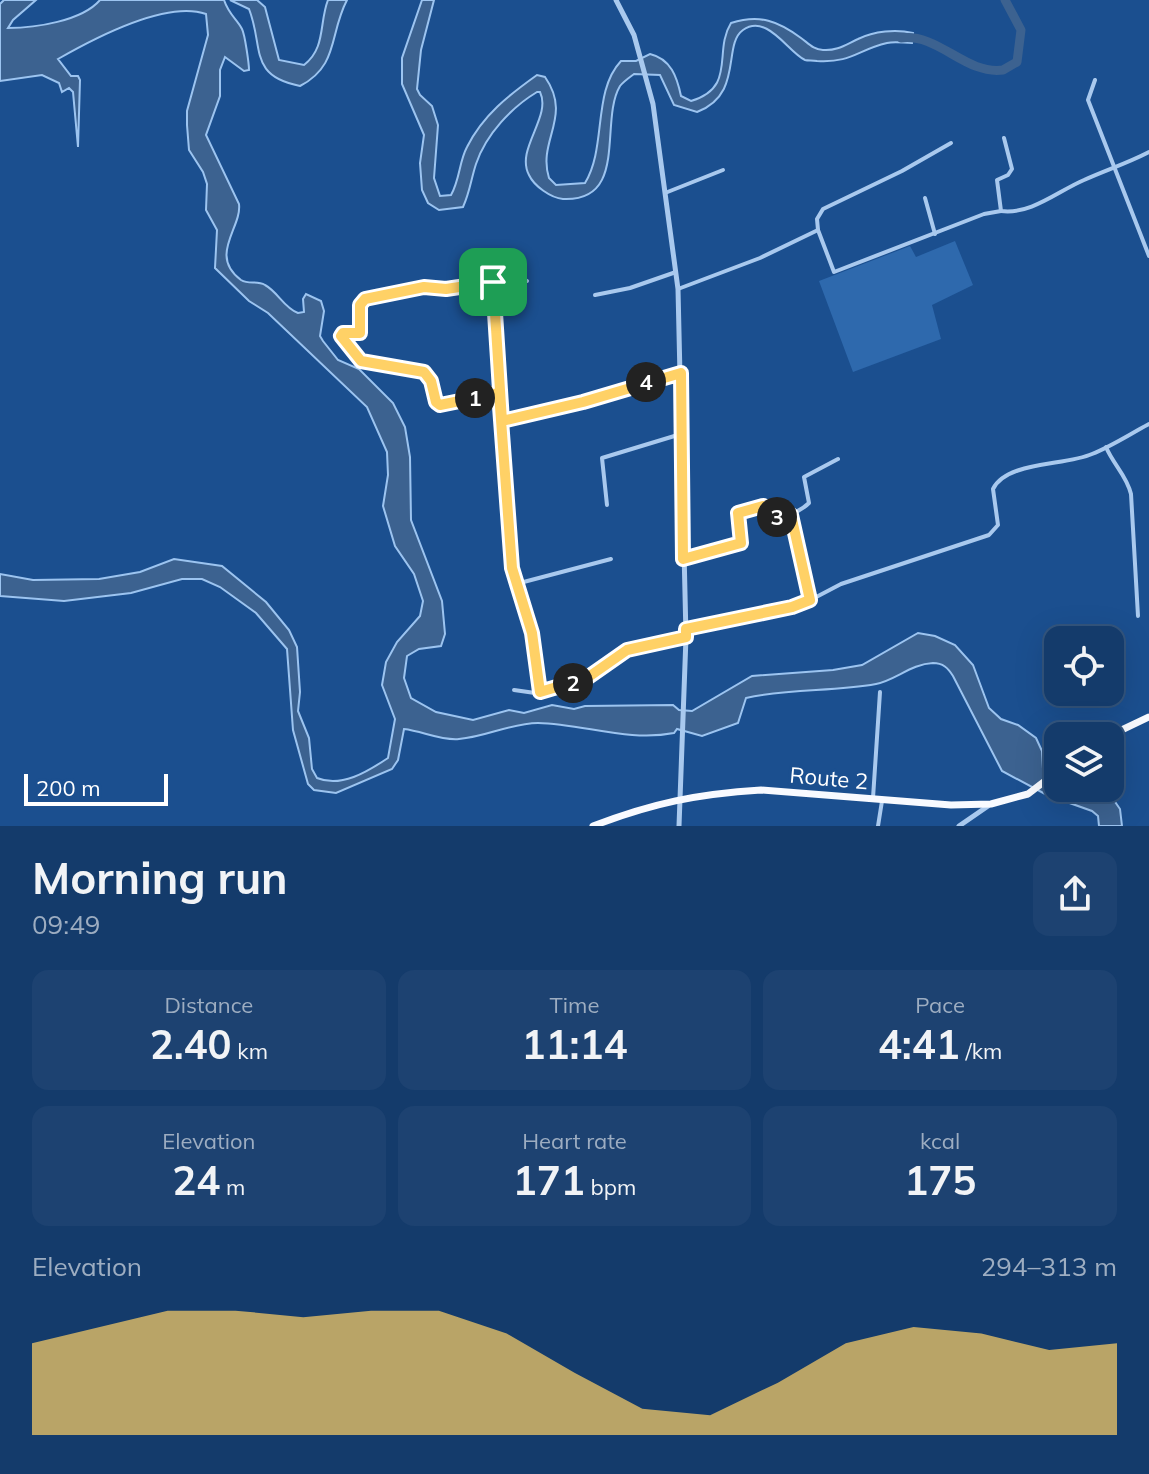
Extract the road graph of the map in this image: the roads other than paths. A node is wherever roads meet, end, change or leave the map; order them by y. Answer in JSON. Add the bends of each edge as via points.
{"nodes":[{"id":1,"x":616,"y":0,"type":"edge"},
{"id":2,"x":1095,"y":80,"type":"dead end"},
{"id":3,"x":1004,"y":138,"type":"dead end"},
{"id":4,"x":951,"y":143,"type":"dead end"},
{"id":5,"x":1149,"y":152,"type":"edge"},
{"id":6,"x":1115,"y":168,"type":"junction"},
{"id":7,"x":723,"y":170,"type":"dead end"},
{"id":8,"x":665,"y":193,"type":"junction"},
{"id":9,"x":925,"y":198,"type":"dead end"},
{"id":10,"x":1001,"y":211,"type":"junction"},
{"id":11,"x":818,"y":230,"type":"junction"},
{"id":12,"x":935,"y":234,"type":"junction"},
{"id":13,"x":1149,"y":256,"type":"edge"},
{"id":14,"x":676,"y":272,"type":"junction"},
{"id":15,"x":527,"y":281,"type":"dead end"},
{"id":16,"x":493,"y":282,"type":"junction"},
{"id":17,"x":678,"y":289,"type":"junction"},
{"id":18,"x":595,"y":295,"type":"dead end"},
{"id":19,"x":681,"y":373,"type":"junction"},
{"id":20,"x":499,"y":393,"type":"junction"},
{"id":21,"x":502,"y":421,"type":"junction"},
{"id":22,"x":1149,"y":424,"type":"edge"},
{"id":23,"x":683,"y":434,"type":"junction"},
{"id":24,"x":1106,"y":447,"type":"junction"},
{"id":25,"x":838,"y":459,"type":"dead end"},
{"id":26,"x":607,"y":505,"type":"dead end"},
{"id":27,"x":791,"y":515,"type":"junction"},
{"id":28,"x":611,"y":559,"type":"dead end"},
{"id":29,"x":683,"y":559,"type":"junction"},
{"id":30,"x":516,"y":584,"type":"junction"},
{"id":31,"x":810,"y":600,"type":"junction"},
{"id":32,"x":1138,"y":616,"type":"dead end"},
{"id":33,"x":686,"y":633,"type":"junction"},
{"id":34,"x":514,"y":690,"type":"dead end"},
{"id":35,"x":540,"y":692,"type":"junction"},
{"id":36,"x":880,"y":692,"type":"dead end"},
{"id":37,"x":1149,"y":717,"type":"edge"},
{"id":38,"x":1124,"y":729,"type":"edge"},
{"id":39,"x":1044,"y":782,"type":"edge"},
{"id":40,"x":681,"y":797,"type":"junction"},
{"id":41,"x":873,"y":799,"type":"junction"},
{"id":42,"x":883,"y":800,"type":"junction"},
{"id":43,"x":991,"y":804,"type":"junction"},
{"id":44,"x":593,"y":826,"type":"edge"},
{"id":45,"x":679,"y":826,"type":"edge"},
{"id":46,"x":878,"y":826,"type":"edge"},
{"id":47,"x":959,"y":826,"type":"edge"}],
"edges":[{"from":1,"to":8,"type":"street","via":[[641,57]]},
{"from":2,"to":6,"type":"street","via":[[1088,100]]},
{"from":3,"to":10,"type":"street","via":[[1012,169],[995,182]]},
{"from":4,"to":11,"type":"street","via":[[823,209]]},
{"from":5,"to":6,"type":"street"},
{"from":6,"to":10,"type":"street","via":[[1032,206]]},
{"from":6,"to":13,"type":"street"},
{"from":7,"to":8,"type":"street"},
{"from":8,"to":14,"type":"street"},
{"from":9,"to":12,"type":"street"},
{"from":10,"to":12,"type":"street"},
{"from":11,"to":12,"type":"street","via":[[834,272]]},
{"from":11,"to":17,"type":"street"},
{"from":14,"to":17,"type":"street"},
{"from":14,"to":18,"type":"street"},
{"from":15,"to":16,"type":"street","via":[[498,267]]},
{"from":16,"to":20,"type":"street"},
{"from":16,"to":20,"type":"street","via":[[424,287],[365,299],[360,305],[360,333],[341,336],[361,361],[424,372],[440,405]]},
{"from":17,"to":19,"type":"street"},
{"from":19,"to":21,"type":"street"},
{"from":19,"to":23,"type":"street"},
{"from":20,"to":21,"type":"street"},
{"from":21,"to":30,"type":"street"},
{"from":22,"to":24,"type":"street"},
{"from":23,"to":26,"type":"street","via":[[602,458]]},
{"from":23,"to":29,"type":"street"},
{"from":24,"to":31,"type":"street","via":[[998,480],[992,494],[998,525],[989,535],[841,584]]},
{"from":24,"to":32,"type":"street","via":[[1131,494]]},
{"from":25,"to":27,"type":"street","via":[[804,477],[809,503]]},
{"from":27,"to":29,"type":"street","via":[[769,517],[763,506],[738,513],[741,543]]},
{"from":27,"to":31,"type":"street"},
{"from":28,"to":30,"type":"street"},
{"from":29,"to":33,"type":"street"},
{"from":30,"to":35,"type":"street","via":[[532,633]]},
{"from":31,"to":33,"type":"street"},
{"from":33,"to":35,"type":"street","via":[[627,650],[587,678]]},
{"from":33,"to":40,"type":"street"},
{"from":34,"to":35,"type":"street"},
{"from":36,"to":41,"type":"street"},
{"from":37,"to":38,"type":"highway"},
{"from":39,"to":43,"type":"highway","name":"Route 2","via":[[1028,794]]},
{"from":40,"to":41,"type":"highway","name":"Route 2","via":[[761,790]]},
{"from":40,"to":44,"type":"highway","name":"Route 2"},
{"from":40,"to":45,"type":"street"},
{"from":41,"to":42,"type":"highway","name":"Route 2"},
{"from":42,"to":43,"type":"highway","name":"Route 2"},
{"from":42,"to":46,"type":"street"},
{"from":43,"to":47,"type":"street"}]}
